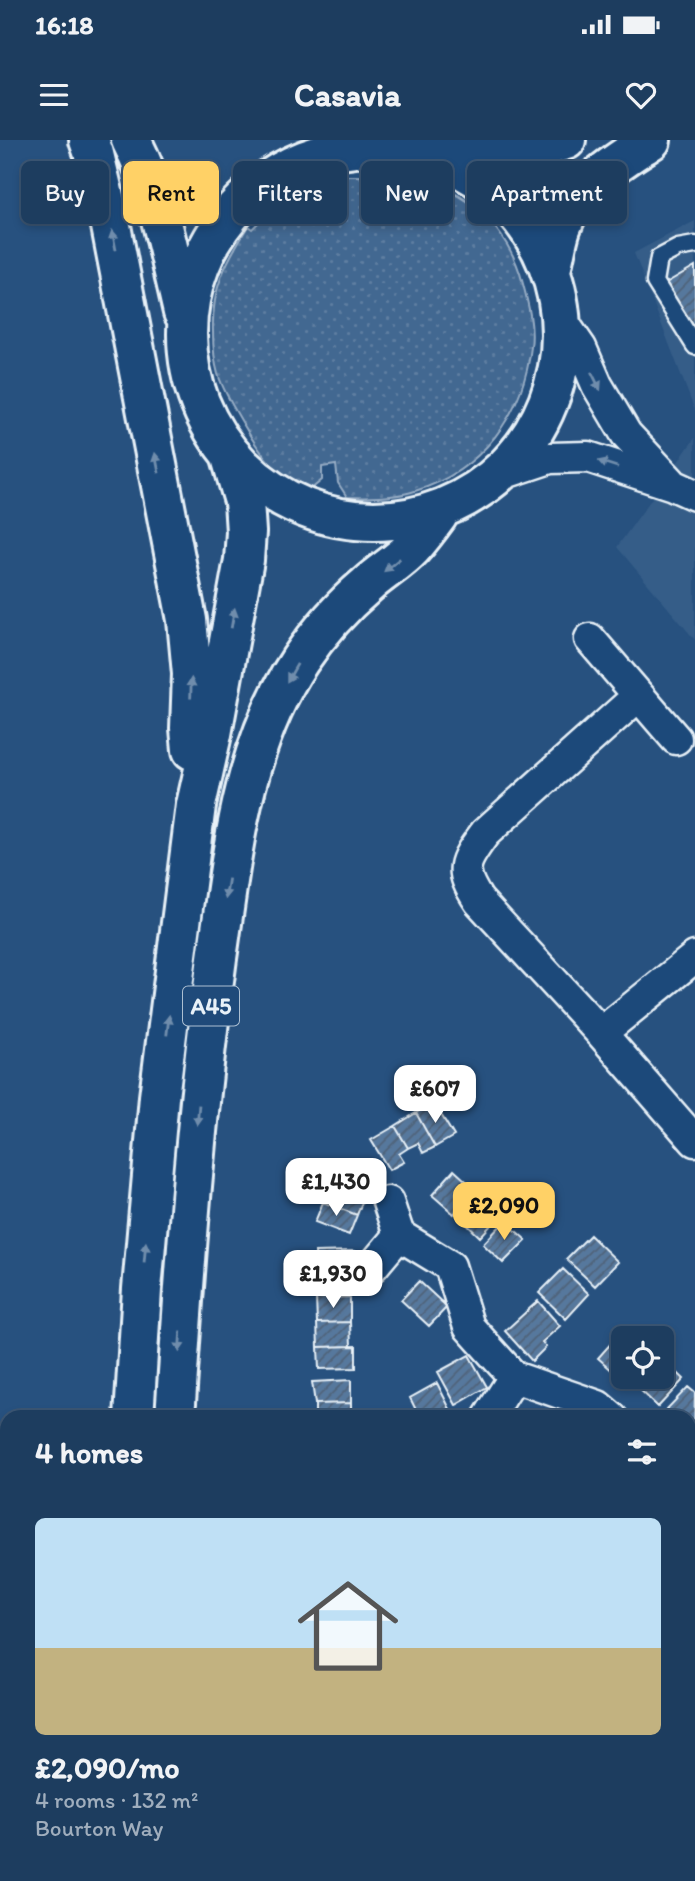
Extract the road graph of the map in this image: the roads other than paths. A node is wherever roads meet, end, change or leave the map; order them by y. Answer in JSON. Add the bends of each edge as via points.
{"nodes":[{"id":1,"x":89,"y":140,"type":"edge"},
{"id":2,"x":131,"y":140,"type":"edge"},
{"id":3,"x":566,"y":140,"type":"edge"},
{"id":4,"x":651,"y":140,"type":"edge"},
{"id":5,"x":300,"y":145,"type":"edge"},
{"id":6,"x":431,"y":156,"type":"junction"},
{"id":7,"x":695,"y":245,"type":"edge"},
{"id":8,"x":552,"y":266,"type":"junction"},
{"id":9,"x":183,"y":312,"type":"junction"},
{"id":10,"x":563,"y":322,"type":"junction"},
{"id":11,"x":695,"y":346,"type":"edge"},
{"id":12,"x":229,"y":447,"type":"junction"},
{"id":13,"x":502,"y":474,"type":"junction"},
{"id":14,"x":684,"y":490,"type":"edge"},
{"id":15,"x":439,"y":515,"type":"junction"},
{"id":16,"x":590,"y":639,"type":"dead end"},
{"id":17,"x":638,"y":696,"type":"junction"},
{"id":18,"x":676,"y":739,"type":"dead end"},
{"id":19,"x":196,"y":804,"type":"junction"},
{"id":20,"x":695,"y":957,"type":"edge"},
{"id":21,"x":601,"y":1033,"type":"junction"},
{"id":22,"x":695,"y":1142,"type":"edge"},
{"id":23,"x":388,"y":1202,"type":"dead end"},
{"id":24,"x":399,"y":1235,"type":"junction"},
{"id":25,"x":373,"y":1266,"type":"dead end"},
{"id":26,"x":514,"y":1377,"type":"junction"},
{"id":27,"x":134,"y":1410,"type":"edge"},
{"id":28,"x":176,"y":1410,"type":"edge"},
{"id":29,"x":493,"y":1410,"type":"edge"},
{"id":30,"x":603,"y":1410,"type":"edge"}],
"edges":[{"from":19,"to":1,"type":"highway","number":"A45","one_way":true,"via":[[187,621],[111,226]]},
{"from":2,"to":9,"type":"highway","via":[[162,219]]},
{"from":3,"to":6,"type":"highway","via":[[544,147]]},
{"from":4,"to":8,"type":"highway","via":[[578,196],[561,228]]},
{"from":5,"to":6,"type":"highway","via":[[382,147]]},
{"from":5,"to":9,"type":"highway","via":[[223,223]]},
{"from":6,"to":8,"type":"highway","via":[[511,210],[533,233]]},
{"from":7,"to":11,"type":"lane","via":[[659,257],[655,282]]},
{"from":8,"to":10,"type":"highway"},
{"from":9,"to":12,"type":"highway","via":[[189,373],[204,413]]},
{"from":10,"to":13,"type":"highway","via":[[550,396],[532,437]]},
{"from":10,"to":14,"type":"street","one_way":true,"via":[[626,434]]},
{"from":12,"to":15,"type":"highway","via":[[258,484],[290,502],[321,512],[372,517]]},
{"from":19,"to":12,"type":"highway","number":"A45","one_way":true,"via":[[244,560],[244,500]]},
{"from":14,"to":13,"type":"street","one_way":true,"via":[[588,457],[550,458]]},
{"from":13,"to":15,"type":"highway","via":[[466,503]]},
{"from":15,"to":28,"type":"highway","number":"A45","one_way":true,"via":[[411,550],[332,618],[308,649],[263,730],[249,771],[225,903],[200,1100]]},
{"from":16,"to":17,"type":"street"},
{"from":17,"to":18,"type":"street"},
{"from":17,"to":21,"type":"street","via":[[485,833],[465,869],[479,901]]},
{"from":27,"to":19,"type":"highway","number":"A45","one_way":true,"via":[[158,1111]]},
{"from":20,"to":21,"type":"street"},
{"from":21,"to":22,"type":"street"},
{"from":23,"to":24,"type":"street"},
{"from":24,"to":25,"type":"street"},
{"from":24,"to":26,"type":"street","via":[[450,1266],[469,1327]]},
{"from":26,"to":29,"type":"street"},
{"from":26,"to":30,"type":"street"}]}
